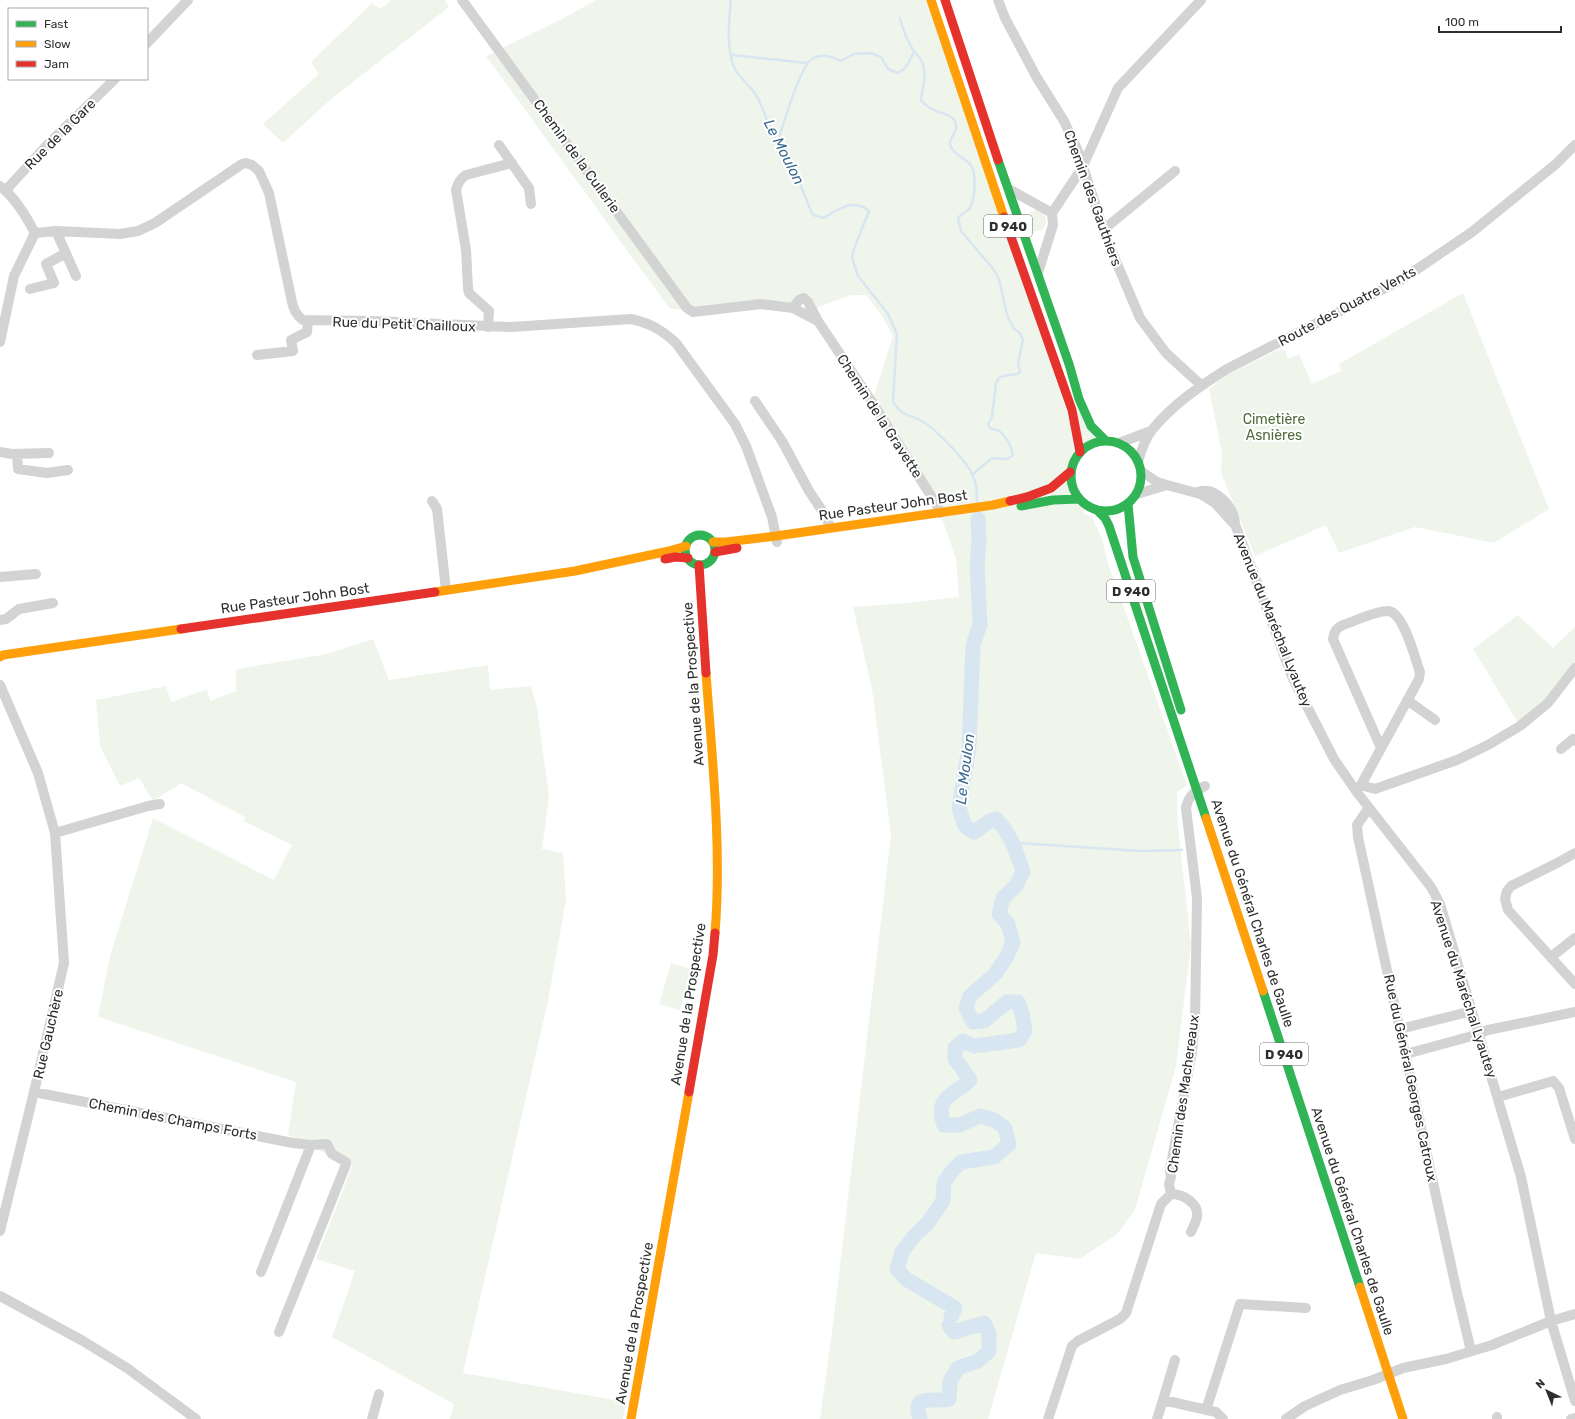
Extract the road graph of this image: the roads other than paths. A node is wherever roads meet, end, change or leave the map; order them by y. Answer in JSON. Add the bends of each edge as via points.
{"nodes":[{"id":1,"x":188,"y":0,"type":"edge"},
{"id":2,"x":462,"y":0,"type":"edge"},
{"id":3,"x":932,"y":0,"type":"edge"},
{"id":4,"x":945,"y":0,"type":"edge"},
{"id":5,"x":998,"y":0,"type":"edge"},
{"id":6,"x":1201,"y":0,"type":"edge"},
{"id":7,"x":148,"y":42,"type":"edge"},
{"id":8,"x":113,"y":80,"type":"edge"},
{"id":9,"x":499,"y":145,"type":"dead end"},
{"id":10,"x":1575,"y":145,"type":"edge"},
{"id":11,"x":512,"y":163,"type":"junction"},
{"id":12,"x":1082,"y":168,"type":"junction"},
{"id":13,"x":1175,"y":171,"type":"dead end"},
{"id":14,"x":3,"y":188,"type":"edge"},
{"id":15,"x":1009,"y":189,"type":"junction"},
{"id":16,"x":531,"y":204,"type":"dead end"},
{"id":17,"x":1052,"y":213,"type":"junction"},
{"id":18,"x":1103,"y":230,"type":"junction"},
{"id":19,"x":56,"y":231,"type":"junction"},
{"id":20,"x":35,"y":233,"type":"junction"},
{"id":21,"x":66,"y":253,"type":"junction"},
{"id":22,"x":1038,"y":273,"type":"junction"},
{"id":23,"x":76,"y":276,"type":"dead end"},
{"id":24,"x":30,"y":289,"type":"dead end"},
{"id":25,"x":4,"y":300,"type":"edge"},
{"id":26,"x":693,"y":312,"type":"joint"},
{"id":27,"x":308,"y":321,"type":"junction"},
{"id":28,"x":488,"y":327,"type":"junction"},
{"id":29,"x":0,"y":342,"type":"edge"},
{"id":30,"x":257,"y":355,"type":"dead end"},
{"id":31,"x":1201,"y":385,"type":"junction"},
{"id":32,"x":755,"y":402,"type":"dead end"},
{"id":33,"x":1151,"y":431,"type":"junction"},
{"id":34,"x":1106,"y":441,"type":"junction"},
{"id":35,"x":1119,"y":443,"type":"junction"},
{"id":36,"x":0,"y":452,"type":"edge"},
{"id":37,"x":1080,"y":452,"type":"junction"},
{"id":38,"x":17,"y":454,"type":"junction"},
{"id":39,"x":49,"y":454,"type":"dead end"},
{"id":40,"x":1140,"y":466,"type":"junction"},
{"id":41,"x":68,"y":470,"type":"dead end"},
{"id":42,"x":1070,"y":472,"type":"junction"},
{"id":43,"x":1166,"y":485,"type":"junction"},
{"id":44,"x":1198,"y":492,"type":"junction"},
{"id":45,"x":1137,"y":494,"type":"junction"},
{"id":46,"x":1078,"y":499,"type":"junction"},
{"id":47,"x":432,"y":501,"type":"dead end"},
{"id":48,"x":1128,"y":504,"type":"junction"},
{"id":49,"x":994,"y":507,"type":"junction"},
{"id":50,"x":1098,"y":511,"type":"junction"},
{"id":51,"x":967,"y":512,"type":"junction"},
{"id":52,"x":940,"y":513,"type":"junction"},
{"id":53,"x":1235,"y":524,"type":"junction"},
{"id":54,"x":830,"y":527,"type":"junction"},
{"id":55,"x":776,"y":539,"type":"junction"},
{"id":56,"x":713,"y":542,"type":"junction"},
{"id":57,"x":686,"y":546,"type":"junction"},
{"id":58,"x":715,"y":552,"type":"junction"},
{"id":59,"x":688,"y":558,"type":"junction"},
{"id":60,"x":700,"y":565,"type":"junction"},
{"id":61,"x":595,"y":568,"type":"junction"},
{"id":62,"x":36,"y":574,"type":"dead end"},
{"id":63,"x":0,"y":577,"type":"edge"},
{"id":64,"x":446,"y":590,"type":"junction"},
{"id":65,"x":53,"y":603,"type":"dead end"},
{"id":66,"x":0,"y":620,"type":"edge"},
{"id":67,"x":0,"y":657,"type":"edge"},
{"id":68,"x":1575,"y":668,"type":"edge"},
{"id":69,"x":0,"y":685,"type":"edge"},
{"id":70,"x":1407,"y":700,"type":"junction"},
{"id":71,"x":1183,"y":716,"type":"dead end"},
{"id":72,"x":1435,"y":720,"type":"dead end"},
{"id":73,"x":1575,"y":741,"type":"edge"},
{"id":74,"x":1381,"y":748,"type":"junction"},
{"id":75,"x":1561,"y":749,"type":"dead end"},
{"id":76,"x":1202,"y":785,"type":"junction"},
{"id":77,"x":1358,"y":788,"type":"junction"},
{"id":78,"x":160,"y":804,"type":"dead end"},
{"id":79,"x":1369,"y":808,"type":"junction"},
{"id":80,"x":55,"y":833,"type":"junction"},
{"id":81,"x":1575,"y":852,"type":"edge"},
{"id":82,"x":1575,"y":938,"type":"edge"},
{"id":83,"x":1551,"y":957,"type":"junction"},
{"id":84,"x":1575,"y":984,"type":"edge"},
{"id":85,"x":1472,"y":1011,"type":"junction"},
{"id":86,"x":1575,"y":1012,"type":"edge"},
{"id":87,"x":1400,"y":1029,"type":"junction"},
{"id":88,"x":1480,"y":1033,"type":"junction"},
{"id":89,"x":1406,"y":1054,"type":"junction"},
{"id":90,"x":34,"y":1092,"type":"junction"},
{"id":91,"x":1498,"y":1097,"type":"junction"},
{"id":92,"x":1575,"y":1140,"type":"edge"},
{"id":93,"x":311,"y":1145,"type":"junction"},
{"id":94,"x":1171,"y":1194,"type":"junction"},
{"id":95,"x":0,"y":1230,"type":"edge"},
{"id":96,"x":1191,"y":1232,"type":"dead end"},
{"id":97,"x":261,"y":1272,"type":"dead end"},
{"id":98,"x":0,"y":1296,"type":"edge"},
{"id":99,"x":1306,"y":1308,"type":"dead end"},
{"id":100,"x":1575,"y":1314,"type":"edge"},
{"id":101,"x":1550,"y":1321,"type":"junction"},
{"id":102,"x":279,"y":1332,"type":"dead end"},
{"id":103,"x":1471,"y":1351,"type":"junction"},
{"id":104,"x":1175,"y":1360,"type":"dead end"},
{"id":105,"x":1391,"y":1373,"type":"junction"},
{"id":106,"x":378,"y":1394,"type":"dead end"},
{"id":107,"x":1163,"y":1400,"type":"junction"},
{"id":108,"x":1575,"y":1401,"type":"edge"},
{"id":109,"x":1206,"y":1410,"type":"junction"},
{"id":110,"x":1575,"y":1418,"type":"edge"},
{"id":111,"x":196,"y":1419,"type":"edge"},
{"id":112,"x":372,"y":1419,"type":"edge"},
{"id":113,"x":631,"y":1419,"type":"edge"},
{"id":114,"x":1048,"y":1419,"type":"edge"},
{"id":115,"x":1157,"y":1419,"type":"edge"},
{"id":116,"x":1224,"y":1419,"type":"edge"},
{"id":117,"x":1286,"y":1419,"type":"edge"},
{"id":118,"x":1402,"y":1419,"type":"edge"},
{"id":119,"x":1410,"y":1419,"type":"edge"},
{"id":120,"x":1571,"y":1419,"type":"edge"}],
"edges":[{"from":1,"to":7,"type":"street"},
{"from":2,"to":26,"type":"street","name":"Chemin de la Cullerie","via":[[674,291]]},
{"from":3,"to":37,"type":"main road","number":"D 940","via":[[980,148],[1072,410]]},
{"from":4,"to":15,"type":"main road","number":"D 940","via":[[992,146]]},
{"from":5,"to":12,"type":"street","name":"Chemin des Gauthiers","via":[[1037,78],[1064,121],[1078,151]]},
{"from":6,"to":12,"type":"street","via":[[1118,88]]},
{"from":8,"to":14,"type":"street","name":"Rue de la Gare"},
{"from":9,"to":11,"type":"street"},
{"from":10,"to":31,"type":"street","name":"Route des Quatre Vents","via":[[1556,164],[1472,232],[1402,280]]},
{"from":11,"to":16,"type":"street","via":[[529,188]]},
{"from":11,"to":28,"type":"street","via":[[466,175],[457,184],[456,190],[466,250],[469,293],[489,312]]},
{"from":12,"to":17,"type":"street"},
{"from":12,"to":18,"type":"street","name":"Chemin des Gauthiers"},
{"from":13,"to":18,"type":"street"},
{"from":14,"to":20,"type":"street"},
{"from":15,"to":17,"type":"street"},
{"from":15,"to":22,"type":"main road","number":"D 940"},
{"from":17,"to":22,"type":"street","via":[[1053,225]]},
{"from":18,"to":31,"type":"street","name":"Chemin des Gauthiers","via":[[1140,318],[1166,353]]},
{"from":19,"to":20,"type":"street"},
{"from":19,"to":21,"type":"street"},
{"from":19,"to":27,"type":"street","via":[[120,234],[138,231],[155,223],[242,164],[252,165],[259,171],[269,193],[295,311],[299,317]]},
{"from":20,"to":25,"type":"street"},
{"from":21,"to":23,"type":"street"},
{"from":21,"to":24,"type":"street","via":[[46,264],[54,283]]},
{"from":22,"to":34,"type":"main road","number":"D 940","via":[[1079,399],[1091,426]]},
{"from":25,"to":29,"type":"street"},
{"from":26,"to":52,"type":"street","name":"Chemin de la Gravette","via":[[761,304],[793,308],[818,321]]},
{"from":27,"to":28,"type":"street","name":"Rue du Petit Chailloux","via":[[373,321]]},
{"from":27,"to":30,"type":"street","via":[[308,332],[292,340],[292,351]]},
{"from":28,"to":55,"type":"street","name":"Rue du Petit Chailloux","via":[[631,319],[645,322],[665,333],[676,343],[735,424],[772,517]]},
{"from":31,"to":33,"type":"street","name":"Route des Quatre Vents"},
{"from":32,"to":54,"type":"street","via":[[782,441]]},
{"from":33,"to":35,"type":"street"},
{"from":33,"to":40,"type":"street","via":[[1143,447]]},
{"from":34,"to":35,"type":"main road"},
{"from":34,"to":37,"type":"main road","via":[[1092,444]]},
{"from":35,"to":40,"type":"main road","via":[[1134,454]]},
{"from":36,"to":38,"type":"street"},
{"from":37,"to":42,"type":"main road"},
{"from":38,"to":39,"type":"street"},
{"from":38,"to":41,"type":"street","via":[[18,469],[47,473]]},
{"from":40,"to":43,"type":"street","name":"Avenue du Maréchal Lyautey","via":[[1157,482]]},
{"from":40,"to":45,"type":"main road","via":[[1140,487]]},
{"from":42,"to":46,"type":"main road","via":[[1072,486]]},
{"from":42,"to":49,"type":"main road","name":"Rue Pasteur John Bost","via":[[1051,488]]},
{"from":43,"to":44,"type":"street","name":"Avenue du Maréchal Lyautey"},
{"from":43,"to":45,"type":"street","name":"Avenue du Maréchal Lyautey"},
{"from":44,"to":53,"type":"street","name":"Avenue du Maréchal Lyautey","via":[[1215,503]]},
{"from":44,"to":53,"type":"street","name":"Avenue du Maréchal Lyautey","via":[[1213,498],[1217,498],[1219,494],[1231,510]]},
{"from":45,"to":48,"type":"main road"},
{"from":46,"to":49,"type":"main road","name":"Rue Pasteur John Bost"},
{"from":46,"to":50,"type":"main road","name":"Avenue du Général Charles de Gaulle"},
{"from":47,"to":64,"type":"street","via":[[437,509]]},
{"from":48,"to":50,"type":"main road","via":[[1114,511]]},
{"from":48,"to":71,"type":"main road","number":"D 940","via":[[1131,547]]},
{"from":49,"to":51,"type":"main road","name":"Rue Pasteur John Bost"},
{"from":50,"to":76,"type":"main road","name":"Avenue du Général Charles de Gaulle","number":"D 940","via":[[1109,526]]},
{"from":51,"to":52,"type":"main road","name":"Rue Pasteur John Bost"},
{"from":51,"to":55,"type":"main road","name":"Rue Pasteur John Bost"},
{"from":52,"to":54,"type":"main road","name":"Rue Pasteur John Bost"},
{"from":53,"to":77,"type":"street","name":"Avenue du Maréchal Lyautey","via":[[1294,679],[1334,759]]},
{"from":54,"to":55,"type":"main road","name":"Rue Pasteur John Bost"},
{"from":55,"to":56,"type":"main road","name":"Rue Pasteur John Bost"},
{"from":55,"to":58,"type":"main road","name":"Rue Pasteur John Bost"},
{"from":56,"to":57,"type":"main road","via":[[705,536],[695,536]]},
{"from":56,"to":58,"type":"main road"},
{"from":57,"to":59,"type":"main road"},
{"from":57,"to":61,"type":"main road","name":"Rue Pasteur John Bost","via":[[674,551]]},
{"from":58,"to":60,"type":"main road","via":[[708,562]]},
{"from":59,"to":60,"type":"main road","via":[[692,563]]},
{"from":59,"to":61,"type":"main road","name":"Rue Pasteur John Bost","via":[[675,557]]},
{"from":60,"to":113,"type":"main road","name":"Avenue de la Prospective","via":[[714,790],[717,909],[713,955]]},
{"from":61,"to":64,"type":"main road","name":"Rue Pasteur John Bost"},
{"from":62,"to":63,"type":"street"},
{"from":64,"to":67,"type":"main road","name":"Rue Pasteur John Bost"},
{"from":65,"to":66,"type":"street","via":[[19,609],[6,619]]},
{"from":68,"to":77,"type":"street","via":[[1548,703],[1520,726],[1488,745],[1457,760],[1375,789]]},
{"from":69,"to":80,"type":"street","name":"Rue Gauchère","via":[[38,773]]},
{"from":70,"to":72,"type":"street"},
{"from":70,"to":74,"type":"street"},
{"from":70,"to":74,"type":"street","via":[[1420,672],[1404,626],[1396,614],[1390,611],[1381,612],[1338,628],[1333,639]]},
{"from":73,"to":75,"type":"street","via":[[1573,739]]},
{"from":74,"to":77,"type":"street"},
{"from":76,"to":94,"type":"street","name":"Chemin des Machereaux","via":[[1187,800],[1186,808],[1197,898],[1195,1022],[1192,1052],[1170,1170]]},
{"from":76,"to":105,"type":"main road","name":"Avenue du Général Charles de Gaulle","number":"D 940"},
{"from":77,"to":79,"type":"street","name":"Avenue du Maréchal Lyautey"},
{"from":78,"to":80,"type":"street"},
{"from":79,"to":85,"type":"street","name":"Avenue du Maréchal Lyautey","via":[[1431,887],[1440,904]]},
{"from":79,"to":87,"type":"street","name":"Rue du Général Georges Catroux","via":[[1357,826],[1358,837]]},
{"from":80,"to":90,"type":"street","name":"Rue Gauchère","via":[[64,963]]},
{"from":81,"to":83,"type":"street","via":[[1516,882],[1507,891],[1505,898],[1508,910]]},
{"from":82,"to":83,"type":"street"},
{"from":83,"to":84,"type":"street"},
{"from":85,"to":87,"type":"street"},
{"from":85,"to":88,"type":"street","name":"Avenue du Maréchal Lyautey"},
{"from":86,"to":88,"type":"street"},
{"from":87,"to":89,"type":"street","name":"Rue du Général Georges Catroux"},
{"from":88,"to":89,"type":"street"},
{"from":88,"to":91,"type":"street","name":"Avenue du Maréchal Lyautey"},
{"from":89,"to":103,"type":"street","name":"Rue du Général Georges Catroux"},
{"from":90,"to":93,"type":"street","name":"Chemin des Champs Forts"},
{"from":90,"to":95,"type":"street","name":"Rue Gauchère"},
{"from":91,"to":92,"type":"street","via":[[1553,1081],[1559,1088]]},
{"from":91,"to":101,"type":"street","name":"Avenue du Maréchal Lyautey","via":[[1521,1177]]},
{"from":93,"to":97,"type":"street"},
{"from":93,"to":102,"type":"street","name":"Chemin des Champs Forts","via":[[327,1144],[332,1154],[346,1162]]},
{"from":94,"to":96,"type":"street","via":[[1184,1197],[1196,1208],[1197,1216]]},
{"from":94,"to":114,"type":"street","via":[[1161,1204],[1126,1313],[1072,1346]]},
{"from":98,"to":111,"type":"street","via":[[127,1368]]},
{"from":99,"to":109,"type":"street","via":[[1240,1304]]},
{"from":100,"to":101,"type":"street"},
{"from":101,"to":103,"type":"street"},
{"from":101,"to":108,"type":"street","name":"Avenue du Maréchal Lyautey"},
{"from":103,"to":105,"type":"street"},
{"from":104,"to":107,"type":"street"},
{"from":105,"to":117,"type":"street","via":[[1319,1399]]},
{"from":105,"to":118,"type":"main road","name":"Avenue du Général Charles de Gaulle","number":"D 940"},
{"from":105,"to":119,"type":"main road","name":"Avenue du Général Charles de Gaulle","number":"D 940"},
{"from":106,"to":112,"type":"street"},
{"from":107,"to":109,"type":"street"},
{"from":107,"to":115,"type":"street"},
{"from":109,"to":116,"type":"street","via":[[1216,1412]]},
{"from":110,"to":120,"type":"street"}]}
